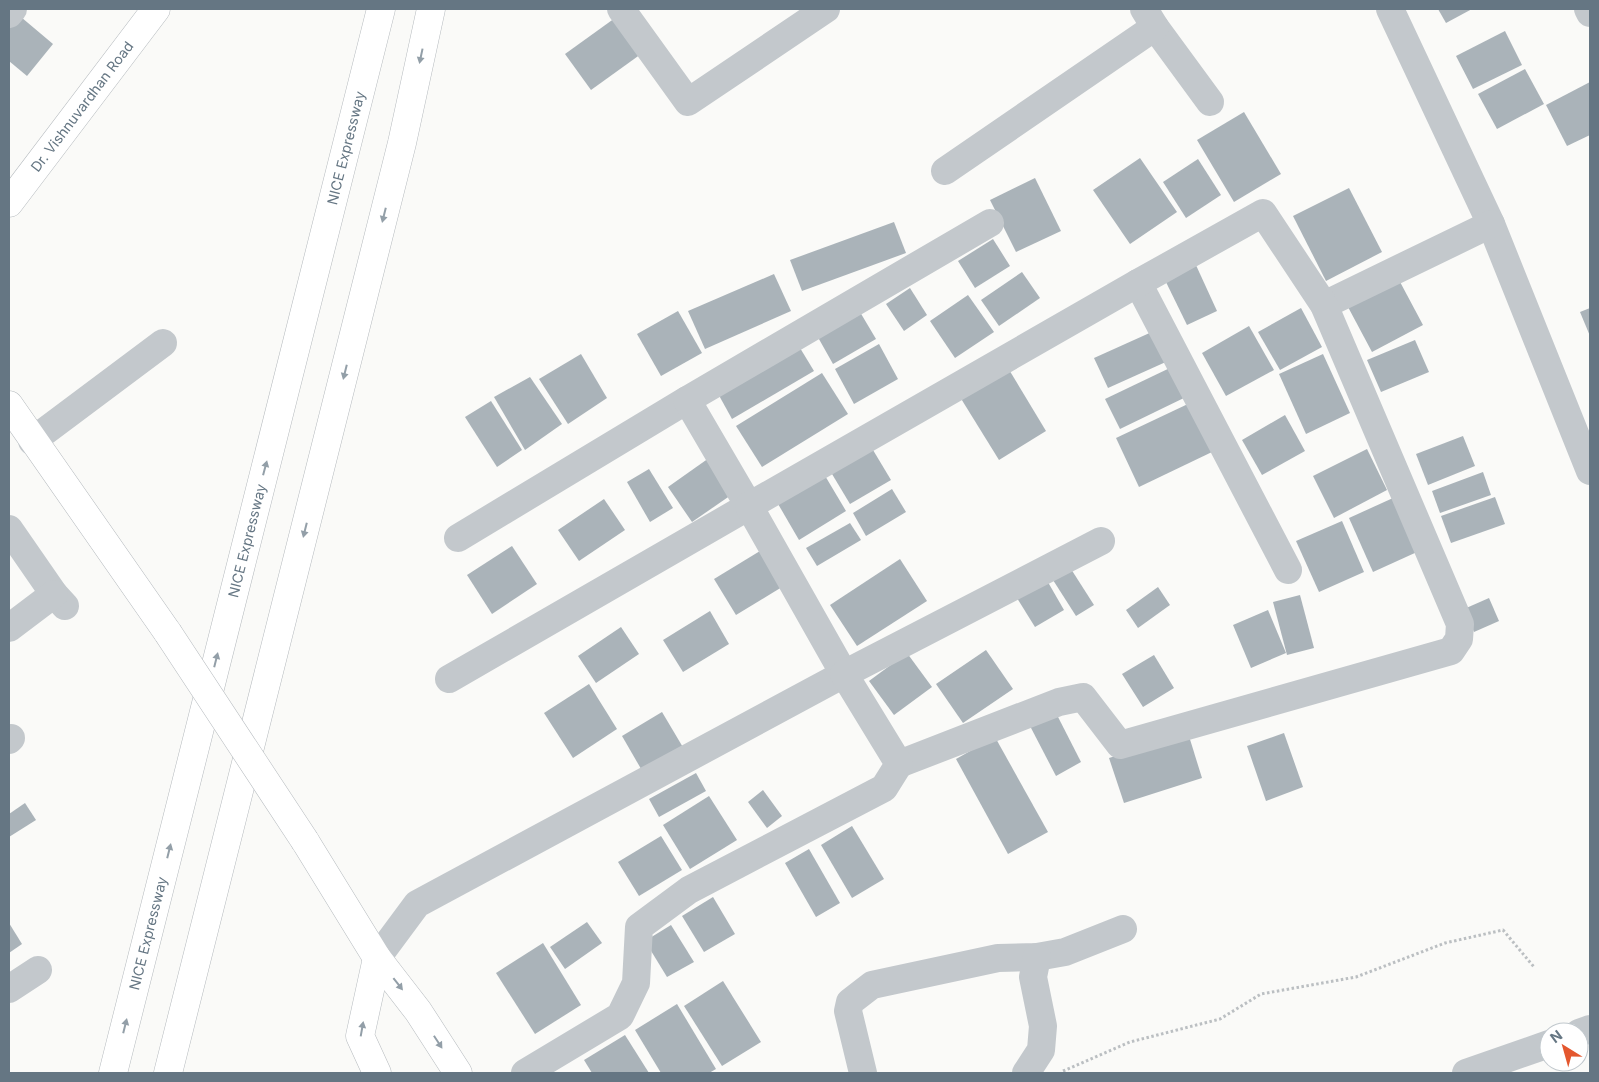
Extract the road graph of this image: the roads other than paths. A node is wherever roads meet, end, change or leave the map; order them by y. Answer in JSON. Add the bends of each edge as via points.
{"nodes":[{"id":1,"x":13,"y":9,"type":"edge"},
{"id":2,"x":156,"y":9,"type":"edge"},
{"id":3,"x":381,"y":9,"type":"edge"},
{"id":4,"x":431,"y":9,"type":"edge"},
{"id":5,"x":622,"y":9,"type":"edge"},
{"id":6,"x":826,"y":9,"type":"edge"},
{"id":7,"x":1390,"y":9,"type":"edge"},
{"id":8,"x":1588,"y":9,"type":"edge"},
{"id":9,"x":1590,"y":13,"type":"edge"},
{"id":10,"x":9,"y":14,"type":"edge"},
{"id":11,"x":1150,"y":18,"type":"edge"},
{"id":12,"x":1210,"y":102,"type":"dead end"},
{"id":13,"x":945,"y":171,"type":"dead end"},
{"id":14,"x":12,"y":192,"type":"edge"},
{"id":15,"x":990,"y":223,"type":"dead end"},
{"id":16,"x":1491,"y":224,"type":"junction"},
{"id":17,"x":1138,"y":283,"type":"junction"},
{"id":18,"x":1324,"y":305,"type":"junction"},
{"id":19,"x":163,"y":343,"type":"dead end"},
{"id":20,"x":687,"y":400,"type":"junction"},
{"id":21,"x":9,"y":405,"type":"edge"},
{"id":22,"x":32,"y":440,"type":"junction"},
{"id":23,"x":1590,"y":472,"type":"edge"},
{"id":24,"x":749,"y":506,"type":"junction"},
{"id":25,"x":9,"y":529,"type":"edge"},
{"id":26,"x":458,"y":538,"type":"dead end"},
{"id":27,"x":1101,"y":541,"type":"dead end"},
{"id":28,"x":1288,"y":570,"type":"dead end"},
{"id":29,"x":9,"y":628,"type":"edge"},
{"id":30,"x":844,"y":674,"type":"junction"},
{"id":31,"x":449,"y":679,"type":"dead end"},
{"id":32,"x":899,"y":764,"type":"junction"},
{"id":33,"x":1123,"y":928,"type":"dead end"},
{"id":34,"x":1037,"y":957,"type":"junction"},
{"id":35,"x":377,"y":958,"type":"junction"},
{"id":36,"x":38,"y":970,"type":"dead end"},
{"id":37,"x":9,"y":988,"type":"edge"},
{"id":38,"x":1539,"y":1047,"type":"edge"},
{"id":39,"x":113,"y":1073,"type":"edge"},
{"id":40,"x":168,"y":1073,"type":"edge"},
{"id":41,"x":377,"y":1073,"type":"edge"},
{"id":42,"x":458,"y":1073,"type":"edge"},
{"id":43,"x":525,"y":1073,"type":"edge"},
{"id":44,"x":863,"y":1073,"type":"edge"},
{"id":45,"x":1026,"y":1073,"type":"edge"},
{"id":46,"x":1466,"y":1073,"type":"edge"}],
"edges":[{"from":1,"to":10,"type":"street"},
{"from":2,"to":14,"type":"main road","name":"Dr. Vishnuvardhan Road"},
{"from":39,"to":3,"type":"main road","name":"NICE Expressway","one_way":true},
{"from":4,"to":40,"type":"main road","one_way":true,"via":[[402,143]]},
{"from":5,"to":6,"type":"street","via":[[688,102]]},
{"from":7,"to":16,"type":"street"},
{"from":8,"to":9,"type":"street"},
{"from":11,"to":12,"type":"street"},
{"from":11,"to":13,"type":"street"},
{"from":15,"to":20,"type":"street"},
{"from":16,"to":18,"type":"street"},
{"from":16,"to":23,"type":"street"},
{"from":17,"to":18,"type":"street","via":[[1263,213]]},
{"from":17,"to":24,"type":"street"},
{"from":17,"to":28,"type":"street"},
{"from":18,"to":32,"type":"street","via":[[1460,624],[1460,639],[1451,651],[1120,745],[1083,697],[1059,702]]},
{"from":19,"to":22,"type":"street"},
{"from":20,"to":24,"type":"street"},
{"from":20,"to":26,"type":"street"},
{"from":21,"to":22,"type":"main road"},
{"from":22,"to":35,"type":"main road","bridge":true,"via":[[168,633],[305,841]]},
{"from":24,"to":30,"type":"street"},
{"from":24,"to":31,"type":"street"},
{"from":25,"to":29,"type":"street","via":[[60,600]]},
{"from":27,"to":30,"type":"street"},
{"from":30,"to":32,"type":"street"},
{"from":30,"to":35,"type":"street","via":[[417,904]]},
{"from":32,"to":43,"type":"street","via":[[884,788],[689,890],[639,927],[636,983],[620,1016]]},
{"from":33,"to":34,"type":"street","via":[[1065,952]]},
{"from":34,"to":44,"type":"street","via":[[998,958],[872,984],[850,1002],[848,1011]]},
{"from":34,"to":45,"type":"street","via":[[1033,977],[1044,1026],[1041,1050]]},
{"from":41,"to":35,"type":"main road","one_way":true,"via":[[360,1036]]},
{"from":35,"to":42,"type":"main road","one_way":true,"via":[[418,1011]]},
{"from":36,"to":37,"type":"street"},
{"from":38,"to":46,"type":"street"}]}
